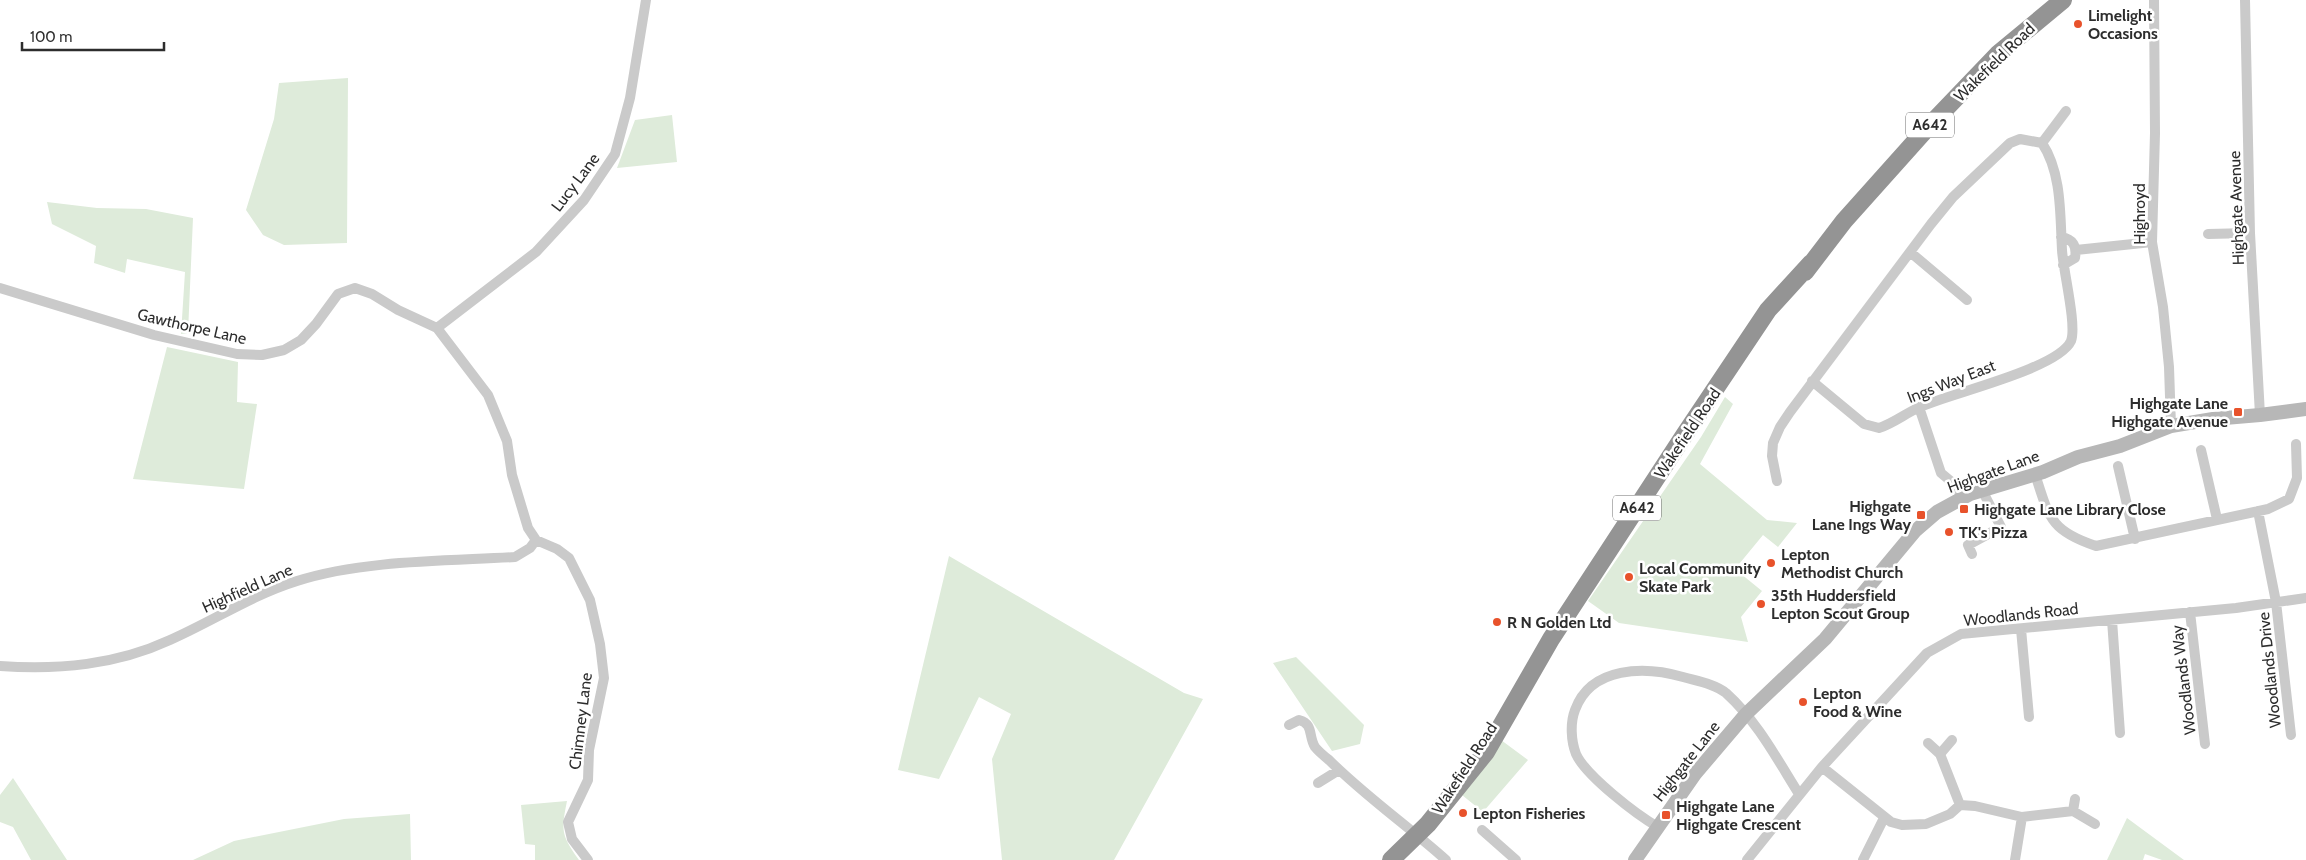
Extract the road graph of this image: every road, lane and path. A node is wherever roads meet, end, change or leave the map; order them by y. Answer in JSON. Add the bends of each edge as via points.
{"nodes":[{"id":1,"x":646,"y":0,"type":"edge"},
{"id":2,"x":2063,"y":0,"type":"edge"},
{"id":3,"x":2154,"y":0,"type":"edge"},
{"id":4,"x":2245,"y":0,"type":"edge"},
{"id":5,"x":2066,"y":111,"type":"dead end"},
{"id":6,"x":2042,"y":143,"type":"junction"},
{"id":7,"x":2250,"y":233,"type":"junction"},
{"id":8,"x":2208,"y":234,"type":"dead end"},
{"id":9,"x":2061,"y":237,"type":"junction"},
{"id":10,"x":2152,"y":242,"type":"junction"},
{"id":11,"x":2076,"y":250,"type":"junction"},
{"id":12,"x":1910,"y":252,"type":"junction"},
{"id":13,"x":2063,"y":265,"type":"junction"},
{"id":14,"x":0,"y":288,"type":"edge"},
{"id":15,"x":1967,"y":300,"type":"dead end"},
{"id":16,"x":437,"y":328,"type":"junction"},
{"id":17,"x":1812,"y":381,"type":"junction"},
{"id":18,"x":1920,"y":407,"type":"junction"},
{"id":19,"x":2306,"y":409,"type":"edge"},
{"id":20,"x":2260,"y":415,"type":"junction"},
{"id":21,"x":2171,"y":426,"type":"junction"},
{"id":22,"x":2296,"y":444,"type":"dead end"},
{"id":23,"x":2201,"y":450,"type":"dead end"},
{"id":24,"x":2118,"y":466,"type":"dead end"},
{"id":25,"x":2036,"y":474,"type":"junction"},
{"id":26,"x":1777,"y":481,"type":"dead end"},
{"id":27,"x":1982,"y":490,"type":"junction"},
{"id":28,"x":1962,"y":498,"type":"junction"},
{"id":29,"x":2258,"y":511,"type":"junction"},
{"id":30,"x":2217,"y":519,"type":"junction"},
{"id":31,"x":2135,"y":538,"type":"junction"},
{"id":32,"x":536,"y":540,"type":"junction"},
{"id":33,"x":1972,"y":554,"type":"dead end"},
{"id":34,"x":2306,"y":598,"type":"edge"},
{"id":35,"x":2276,"y":602,"type":"junction"},
{"id":36,"x":2190,"y":612,"type":"junction"},
{"id":37,"x":2112,"y":620,"type":"junction"},
{"id":38,"x":2021,"y":629,"type":"junction"},
{"id":39,"x":0,"y":666,"type":"edge"},
{"id":40,"x":1746,"y":714,"type":"junction"},
{"id":41,"x":2029,"y":717,"type":"dead end"},
{"id":42,"x":1289,"y":725,"type":"dead end"},
{"id":43,"x":2120,"y":733,"type":"dead end"},
{"id":44,"x":2291,"y":735,"type":"dead end"},
{"id":45,"x":1952,"y":740,"type":"dead end"},
{"id":46,"x":1928,"y":743,"type":"dead end"},
{"id":47,"x":2206,"y":744,"type":"dead end"},
{"id":48,"x":1940,"y":754,"type":"junction"},
{"id":49,"x":1822,"y":767,"type":"junction"},
{"id":50,"x":1339,"y":770,"type":"junction"},
{"id":51,"x":1318,"y":783,"type":"dead end"},
{"id":52,"x":1799,"y":794,"type":"junction"},
{"id":53,"x":2075,"y":799,"type":"dead end"},
{"id":54,"x":1960,"y":805,"type":"junction"},
{"id":55,"x":2073,"y":811,"type":"junction"},
{"id":56,"x":2022,"y":816,"type":"junction"},
{"id":57,"x":1884,"y":818,"type":"junction"},
{"id":58,"x":2094,"y":824,"type":"dead end"},
{"id":59,"x":1658,"y":827,"type":"junction"},
{"id":60,"x":1423,"y":829,"type":"junction"},
{"id":61,"x":1482,"y":830,"type":"dead end"},
{"id":62,"x":588,"y":860,"type":"edge"},
{"id":63,"x":1391,"y":860,"type":"edge"},
{"id":64,"x":1446,"y":860,"type":"edge"},
{"id":65,"x":1516,"y":860,"type":"edge"},
{"id":66,"x":1635,"y":860,"type":"edge"},
{"id":67,"x":1747,"y":860,"type":"edge"},
{"id":68,"x":1863,"y":860,"type":"edge"},
{"id":69,"x":2014,"y":860,"type":"edge"}],
"edges":[{"from":1,"to":16,"type":"street","name":"Lucy Lane","via":[[630,98],[615,154],[584,200],[536,252]]},
{"from":2,"to":60,"type":"highway","name":"Wakefield Road","number":"A642","via":[[1998,54],[1844,221],[1685,434],[1552,639],[1486,752]]},
{"from":3,"to":10,"type":"street","name":"Highroyd"},
{"from":4,"to":7,"type":"street","name":"Highgate Avenue"},
{"from":5,"to":6,"type":"street"},
{"from":6,"to":9,"type":"street","name":"Ings Way East","via":[[2051,156]]},
{"from":6,"to":12,"type":"street","via":[[2020,139],[2010,143],[1953,197]]},
{"from":7,"to":8,"type":"street"},
{"from":7,"to":20,"type":"street","name":"Highgate Avenue"},
{"from":9,"to":11,"type":"street","via":[[2074,243]]},
{"from":9,"to":13,"type":"street","name":"Ings Way East"},
{"from":10,"to":11,"type":"street"},
{"from":10,"to":21,"type":"street","name":"Highroyd","via":[[2170,376]]},
{"from":11,"to":13,"type":"street","via":[[2074,258]]},
{"from":12,"to":15,"type":"street"},
{"from":12,"to":17,"type":"street"},
{"from":13,"to":18,"type":"street","name":"Ings Way East","via":[[2072,338],[2060,353],[2044,363]]},
{"from":14,"to":16,"type":"street","name":"Gawthorpe Lane","via":[[154,335],[237,354],[262,355],[284,350],[301,340],[338,294],[355,288]]},
{"from":16,"to":32,"type":"street","via":[[488,395],[507,440],[523,517]]},
{"from":17,"to":18,"type":"street","name":"Ings Way East","via":[[1871,427],[1886,426]]},
{"from":17,"to":26,"type":"street","via":[[1780,427],[1773,443]]},
{"from":18,"to":28,"type":"street","via":[[1941,473],[1953,482]]},
{"from":19,"to":20,"type":"street","name":"Highgate Lane"},
{"from":20,"to":21,"type":"street","name":"Highgate Lane"},
{"from":21,"to":25,"type":"street","name":"Highgate Lane"},
{"from":22,"to":29,"type":"street","via":[[2297,478],[2289,499]]},
{"from":23,"to":30,"type":"street"},
{"from":24,"to":31,"type":"street"},
{"from":25,"to":27,"type":"street","name":"Highgate Lane"},
{"from":25,"to":31,"type":"street","via":[[2047,510],[2057,526],[2074,539],[2096,546]]},
{"from":27,"to":28,"type":"street","name":"Highgate Lane"},
{"from":27,"to":33,"type":"street","via":[[2001,527],[1968,545]]},
{"from":28,"to":40,"type":"street","name":"Highgate Lane","via":[[1927,519],[1914,531],[1825,639]]},
{"from":29,"to":30,"type":"street"},
{"from":29,"to":35,"type":"street","name":"Woodlands Drive"},
{"from":30,"to":31,"type":"street"},
{"from":32,"to":39,"type":"street","name":"Highfield Lane","via":[[515,557],[363,568],[312,576],[263,594],[170,640],[120,658],[62,667]]},
{"from":32,"to":62,"type":"street","name":"Chimney Lane","via":[[569,558],[590,600],[600,644],[604,678],[590,750],[588,780],[568,822],[572,840]]},
{"from":34,"to":35,"type":"street","name":"Woodlands Road"},
{"from":35,"to":36,"type":"street","name":"Woodlands Road"},
{"from":35,"to":44,"type":"street","name":"Woodlands Drive"},
{"from":36,"to":37,"type":"street","name":"Woodlands Road"},
{"from":36,"to":47,"type":"street","name":"Woodlands Way"},
{"from":37,"to":38,"type":"street","name":"Woodlands Road"},
{"from":37,"to":43,"type":"street"},
{"from":38,"to":41,"type":"street"},
{"from":38,"to":49,"type":"street","name":"Woodlands Road","via":[[1961,634],[1927,653]]},
{"from":40,"to":52,"type":"street"},
{"from":40,"to":59,"type":"street","name":"Highgate Lane","via":[[1695,774]]},
{"from":40,"to":59,"type":"street","via":[[1725,692],[1672,674],[1617,673],[1590,686],[1572,718],[1572,736],[1579,759],[1628,807]]},
{"from":42,"to":50,"type":"street","via":[[1299,720],[1305,722],[1310,727],[1316,748]]},
{"from":45,"to":48,"type":"street"},
{"from":46,"to":48,"type":"street"},
{"from":48,"to":54,"type":"street"},
{"from":49,"to":52,"type":"street","name":"Woodlands Road"},
{"from":49,"to":57,"type":"street"},
{"from":50,"to":51,"type":"street"},
{"from":50,"to":60,"type":"street"},
{"from":52,"to":67,"type":"street","name":"Woodlands Road"},
{"from":53,"to":55,"type":"street"},
{"from":54,"to":56,"type":"street"},
{"from":54,"to":57,"type":"street","via":[[1950,814],[1926,824],[1902,825]]},
{"from":55,"to":56,"type":"street"},
{"from":55,"to":58,"type":"street"},
{"from":56,"to":69,"type":"street"},
{"from":57,"to":68,"type":"street"},
{"from":59,"to":66,"type":"street","name":"Highgate Lane"},
{"from":60,"to":63,"type":"highway","name":"Wakefield Road","number":"A642"},
{"from":60,"to":64,"type":"street"},
{"from":61,"to":65,"type":"street"}]}
